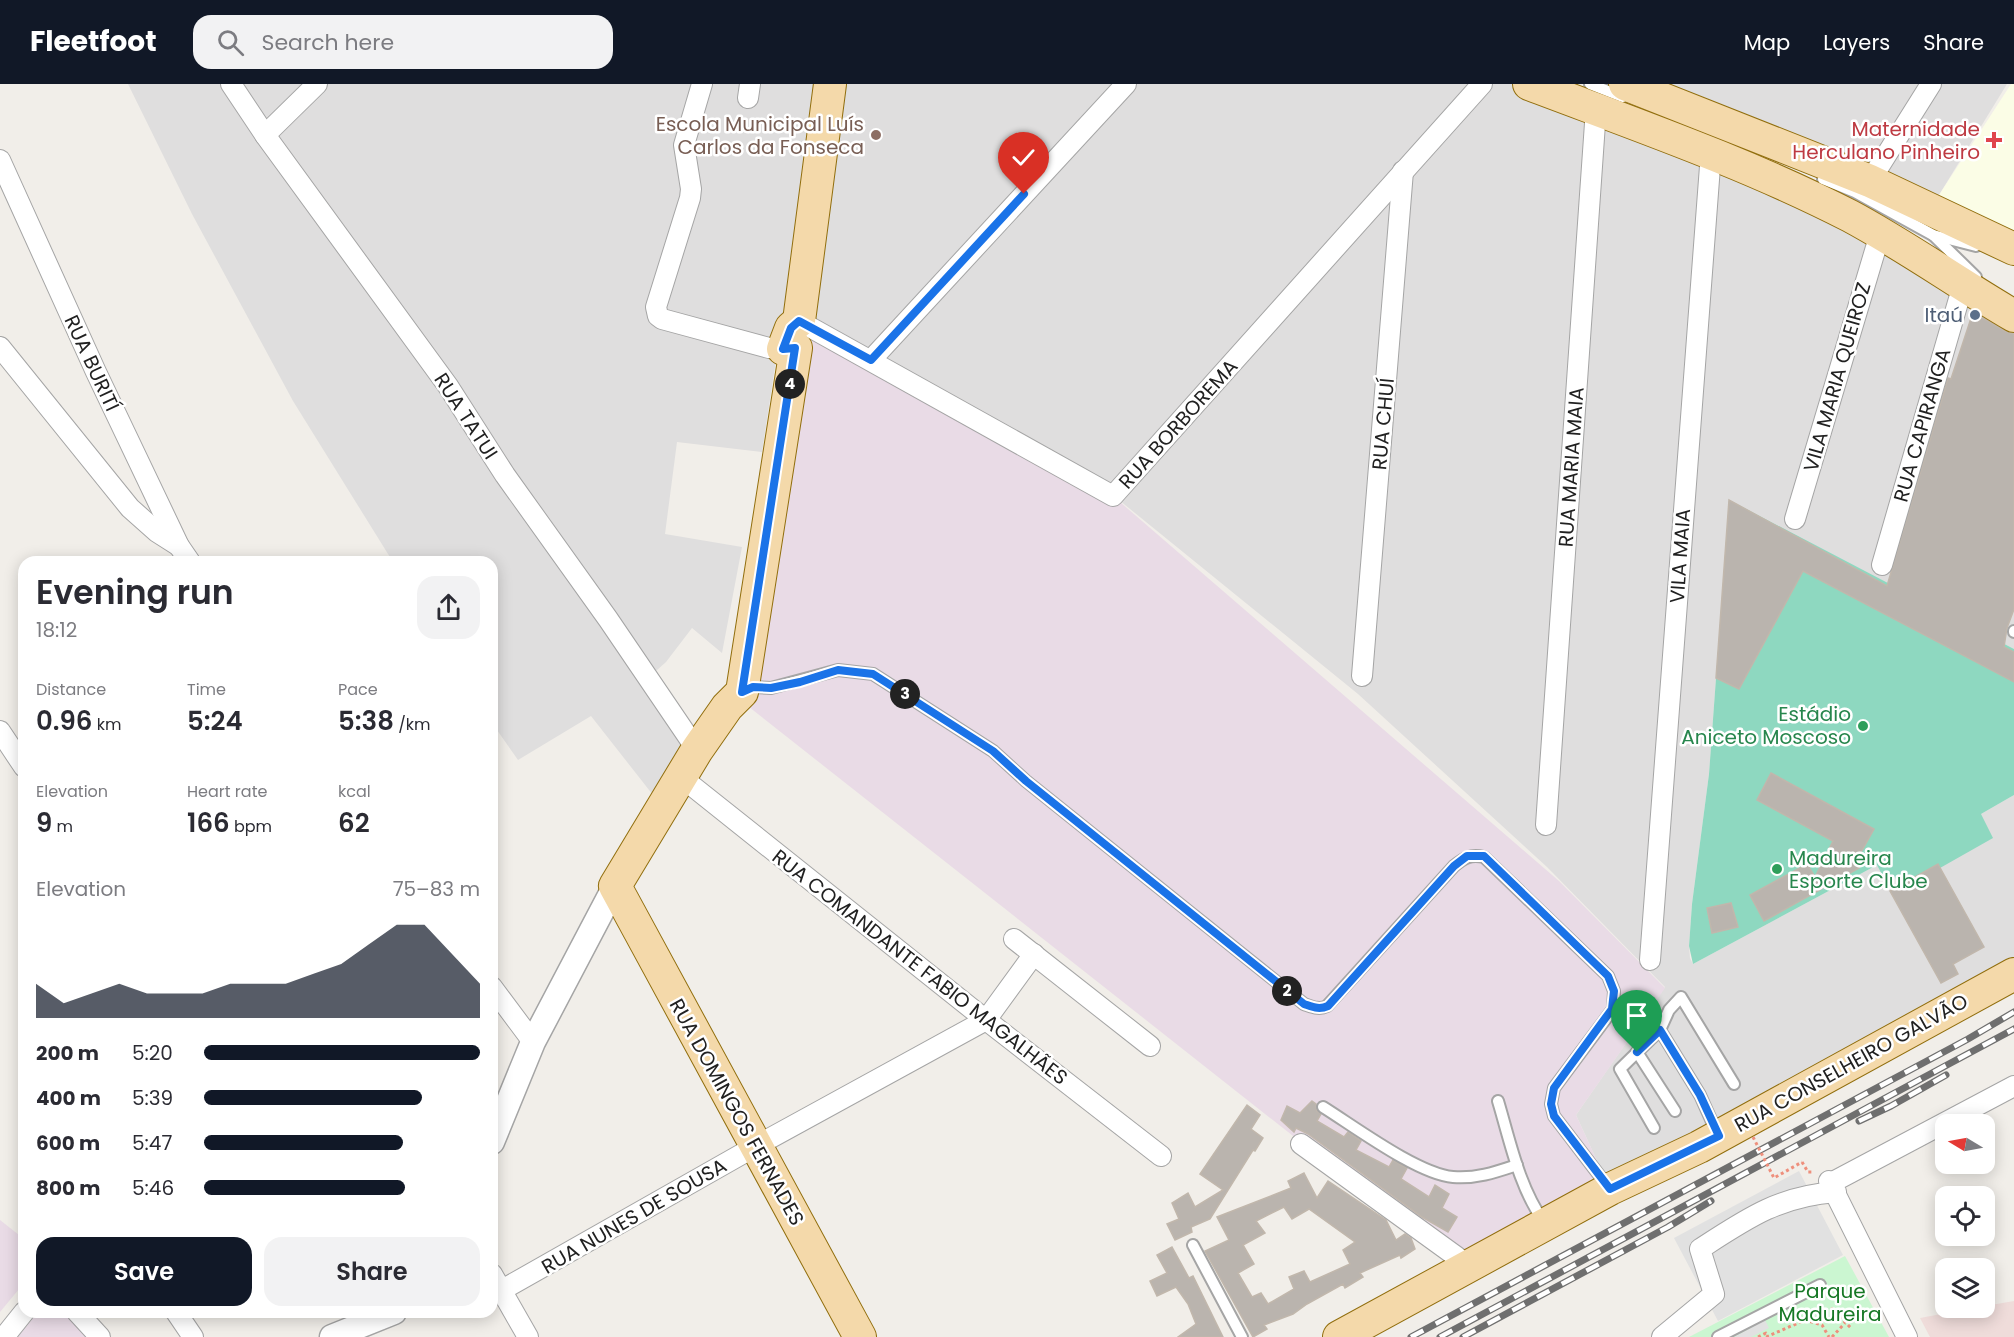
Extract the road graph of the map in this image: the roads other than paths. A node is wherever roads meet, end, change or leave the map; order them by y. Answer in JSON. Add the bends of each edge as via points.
{"nodes":[{"id":1,"x":231,"y":84,"type":"edge"},
{"id":2,"x":317,"y":84,"type":"edge"},
{"id":3,"x":702,"y":84,"type":"edge"},
{"id":4,"x":830,"y":84,"type":"edge"},
{"id":5,"x":1126,"y":84,"type":"edge"},
{"id":6,"x":1482,"y":84,"type":"edge"},
{"id":7,"x":1529,"y":84,"type":"edge"},
{"id":8,"x":1931,"y":84,"type":"edge"},
{"id":9,"x":1629,"y":92,"type":"edge"},
{"id":10,"x":1593,"y":97,"type":"edge"},
{"id":11,"x":265,"y":135,"type":"junction"},
{"id":12,"x":1711,"y":153,"type":"junction"},
{"id":13,"x":0,"y":160,"type":"edge"},
{"id":14,"x":1403,"y":171,"type":"junction"},
{"id":15,"x":1813,"y":175,"type":"dead end"},
{"id":16,"x":1870,"y":181,"type":"junction"},
{"id":17,"x":1880,"y":234,"type":"junction"},
{"id":18,"x":1933,"y":235,"type":"junction"},
{"id":19,"x":2014,"y":249,"type":"edge"},
{"id":20,"x":2014,"y":259,"type":"edge"},
{"id":21,"x":1979,"y":285,"type":"junction"},
{"id":22,"x":2014,"y":303,"type":"edge"},
{"id":23,"x":2014,"y":316,"type":"edge"},
{"id":24,"x":799,"y":321,"type":"junction"},
{"id":25,"x":0,"y":346,"type":"edge"},
{"id":26,"x":783,"y":349,"type":"junction"},
{"id":27,"x":871,"y":360,"type":"junction"},
{"id":28,"x":1795,"y":519,"type":"dead end"},
{"id":29,"x":179,"y":546,"type":"junction"},
{"id":30,"x":186,"y":556,"type":"edge"},
{"id":31,"x":1882,"y":565,"type":"dead end"},
{"id":32,"x":1362,"y":676,"type":"dead end"},
{"id":33,"x":742,"y":692,"type":"junction"},
{"id":34,"x":0,"y":731,"type":"edge"},
{"id":35,"x":697,"y":750,"type":"junction"},
{"id":36,"x":18,"y":758,"type":"edge"},
{"id":37,"x":681,"y":777,"type":"junction"},
{"id":38,"x":1546,"y":825,"type":"dead end"},
{"id":39,"x":615,"y":886,"type":"junction"},
{"id":40,"x":1014,"y":939,"type":"dead end"},
{"id":41,"x":1034,"y":954,"type":"junction"},
{"id":42,"x":1650,"y":960,"type":"dead end"},
{"id":43,"x":2014,"y":974,"type":"edge"},
{"id":44,"x":498,"y":995,"type":"edge"},
{"id":45,"x":986,"y":1020,"type":"junction"},
{"id":46,"x":1660,"y":1030,"type":"junction"},
{"id":47,"x":533,"y":1042,"type":"junction"},
{"id":48,"x":1150,"y":1046,"type":"dead end"},
{"id":49,"x":1637,"y":1052,"type":"junction"},
{"id":50,"x":1734,"y":1084,"type":"dead end"},
{"id":51,"x":2014,"y":1086,"type":"edge"},
{"id":52,"x":1498,"y":1101,"type":"dead end"},
{"id":53,"x":1323,"y":1107,"type":"dead end"},
{"id":54,"x":1675,"y":1110,"type":"dead end"},
{"id":55,"x":498,"y":1127,"type":"edge"},
{"id":56,"x":1654,"y":1128,"type":"dead end"},
{"id":57,"x":1719,"y":1136,"type":"junction"},
{"id":58,"x":1302,"y":1144,"type":"dead end"},
{"id":59,"x":756,"y":1146,"type":"junction"},
{"id":60,"x":1161,"y":1156,"type":"dead end"},
{"id":61,"x":1517,"y":1165,"type":"junction"},
{"id":62,"x":1830,"y":1183,"type":"junction"},
{"id":63,"x":1610,"y":1189,"type":"junction"},
{"id":64,"x":1546,"y":1224,"type":"junction"},
{"id":65,"x":1193,"y":1245,"type":"dead end"},
{"id":66,"x":1451,"y":1277,"type":"junction"},
{"id":67,"x":498,"y":1281,"type":"edge"},
{"id":68,"x":498,"y":1284,"type":"edge"},
{"id":69,"x":1820,"y":1285,"type":"dead end"},
{"id":70,"x":19,"y":1318,"type":"edge"},
{"id":71,"x":83,"y":1318,"type":"edge"},
{"id":72,"x":180,"y":1318,"type":"edge"},
{"id":73,"x":379,"y":1318,"type":"edge"},
{"id":74,"x":4,"y":1337,"type":"edge"},
{"id":75,"x":100,"y":1337,"type":"edge"},
{"id":76,"x":193,"y":1337,"type":"edge"},
{"id":77,"x":332,"y":1337,"type":"edge"},
{"id":78,"x":528,"y":1337,"type":"edge"},
{"id":79,"x":860,"y":1337,"type":"edge"},
{"id":80,"x":1242,"y":1337,"type":"edge"},
{"id":81,"x":1339,"y":1337,"type":"edge"},
{"id":82,"x":1662,"y":1337,"type":"edge"},
{"id":83,"x":1718,"y":1337,"type":"edge"},
{"id":84,"x":1907,"y":1337,"type":"edge"}],
"edges":[{"from":1,"to":11,"type":"street","name":"RUA TATUI"},
{"from":2,"to":11,"type":"street"},
{"from":3,"to":26,"type":"street","via":[[684,145],[690,198],[657,313],[662,319]]},
{"from":4,"to":24,"type":"main road"},
{"from":5,"to":27,"type":"street"},
{"from":6,"to":14,"type":"street","name":"RUA BORBOREMA"},
{"from":7,"to":10,"type":"main road"},
{"from":8,"to":16,"type":"street"},
{"from":9,"to":10,"type":"lane"},
{"from":9,"to":16,"type":"main road"},
{"from":10,"to":12,"type":"main road"},
{"from":10,"to":38,"type":"street","name":"RUA MARIA MAIA"},
{"from":11,"to":35,"type":"street","name":"RUA TATUI","via":[[448,386],[505,475]]},
{"from":12,"to":17,"type":"main road"},
{"from":12,"to":42,"type":"street","name":"VILA MAIA"},
{"from":13,"to":29,"type":"street","name":"RUA BURITÍ"},
{"from":14,"to":27,"type":"street","name":"RUA BORBOREMA","via":[[1113,496]]},
{"from":14,"to":32,"type":"street","name":"RUA CHUÍ"},
{"from":15,"to":18,"type":"lane","via":[[1855,192]]},
{"from":16,"to":19,"type":"main road"},
{"from":17,"to":21,"type":"main road"},
{"from":17,"to":28,"type":"street","name":"VILA MARIA QUEIROZ"},
{"from":18,"to":20,"type":"lane"},
{"from":18,"to":21,"type":"lane"},
{"from":21,"to":22,"type":"lane"},
{"from":21,"to":23,"type":"main road"},
{"from":21,"to":31,"type":"street","name":"RUA CAPIRANGA"},
{"from":24,"to":26,"type":"main road","via":[[791,328]]},
{"from":24,"to":27,"type":"street","name":"RUA BORBOREMA"},
{"from":25,"to":29,"type":"street","via":[[130,508]]},
{"from":26,"to":33,"type":"main road","via":[[795,348]]},
{"from":29,"to":30,"type":"street","name":"RUA BURITÍ"},
{"from":33,"to":35,"type":"main road","via":[[727,706]]},
{"from":33,"to":63,"type":"lane","via":[[753,687],[800,682],[838,670],[873,674],[993,751],[1276,982],[1314,1008],[1328,1006],[1454,866],[1467,856],[1484,856],[1608,976],[1614,991],[1612,1009],[1554,1088],[1551,1104],[1554,1116]]},
{"from":34,"to":36,"type":"street"},
{"from":35,"to":37,"type":"main road"},
{"from":37,"to":39,"type":"main road"},
{"from":37,"to":45,"type":"street","name":"RUA COMANDANTE FABIO MAGALHÃES"},
{"from":39,"to":47,"type":"street"},
{"from":39,"to":59,"type":"main road","name":"RUA DOMINGOS FERNADES"},
{"from":40,"to":41,"type":"street"},
{"from":41,"to":45,"type":"street"},
{"from":41,"to":48,"type":"street"},
{"from":43,"to":57,"type":"main road","name":"RUA CONSELHEIRO GALVÃO"},
{"from":44,"to":47,"type":"street"},
{"from":45,"to":59,"type":"street","name":"RUA NUNES DE SOUSA"},
{"from":45,"to":60,"type":"street","name":"RUA COMANDANTE FABIO MAGALHÃES"},
{"from":46,"to":49,"type":"lane"},
{"from":46,"to":50,"type":"lane","via":[[1669,1010],[1681,997]]},
{"from":46,"to":57,"type":"lane","via":[[1700,1095]]},
{"from":47,"to":55,"type":"street"},
{"from":49,"to":54,"type":"lane"},
{"from":49,"to":56,"type":"lane","via":[[1620,1069]]},
{"from":51,"to":62,"type":"street"},
{"from":52,"to":61,"type":"lane"},
{"from":53,"to":61,"type":"lane","via":[[1419,1167],[1452,1177],[1484,1176]]},
{"from":57,"to":63,"type":"main road","name":"RUA CONSELHEIRO GALVÃO"},
{"from":58,"to":66,"type":"street","via":[[1457,1257]]},
{"from":59,"to":67,"type":"street","name":"RUA NUNES DE SOUSA"},
{"from":59,"to":79,"type":"main road","name":"RUA DOMINGOS FERNADES"},
{"from":61,"to":64,"type":"lane","via":[[1535,1209]]},
{"from":62,"to":82,"type":"street","via":[[1810,1194],[1741,1213],[1700,1249],[1714,1294]]},
{"from":62,"to":84,"type":"street"},
{"from":63,"to":64,"type":"main road","name":"RUA CONSELHEIRO GALVÃO"},
{"from":64,"to":66,"type":"main road","name":"RUA CONSELHEIRO GALVÃO"},
{"from":65,"to":80,"type":"lane"},
{"from":66,"to":81,"type":"main road","name":"RUA CONSELHEIRO GALVÃO"},
{"from":68,"to":78,"type":"street"},
{"from":69,"to":83,"type":"lane"},
{"from":70,"to":74,"type":"street"},
{"from":71,"to":75,"type":"street"},
{"from":72,"to":76,"type":"street"},
{"from":73,"to":77,"type":"street"}]}
